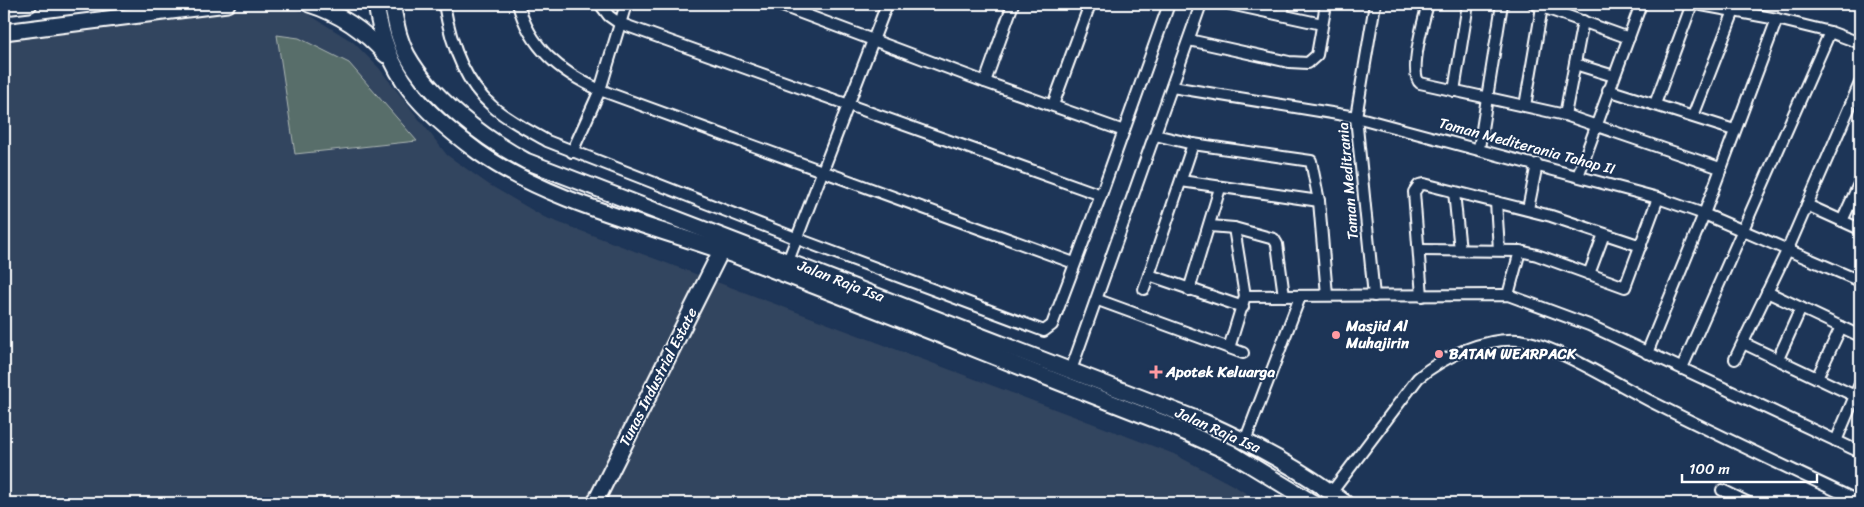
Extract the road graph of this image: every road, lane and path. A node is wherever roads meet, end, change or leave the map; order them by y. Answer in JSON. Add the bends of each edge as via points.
{"nodes":[{"id":1,"x":29,"y":4,"type":"edge"},
{"id":2,"x":227,"y":4,"type":"edge"},
{"id":3,"x":309,"y":4,"type":"edge"},
{"id":4,"x":376,"y":4,"type":"edge"},
{"id":5,"x":392,"y":4,"type":"edge"},
{"id":6,"x":444,"y":4,"type":"edge"},
{"id":7,"x":518,"y":4,"type":"edge"},
{"id":8,"x":600,"y":4,"type":"edge"},
{"id":9,"x":626,"y":4,"type":"edge"},
{"id":10,"x":778,"y":4,"type":"edge"},
{"id":11,"x":887,"y":4,"type":"edge"},
{"id":12,"x":1013,"y":4,"type":"edge"},
{"id":13,"x":1090,"y":4,"type":"edge"},
{"id":14,"x":1169,"y":4,"type":"edge"},
{"id":15,"x":1201,"y":4,"type":"edge"},
{"id":16,"x":1230,"y":4,"type":"edge"},
{"id":17,"x":1284,"y":4,"type":"edge"},
{"id":18,"x":1326,"y":4,"type":"edge"},
{"id":19,"x":1375,"y":4,"type":"edge"},
{"id":20,"x":1428,"y":4,"type":"edge"},
{"id":21,"x":1468,"y":4,"type":"edge"},
{"id":22,"x":1502,"y":4,"type":"edge"},
{"id":23,"x":1641,"y":4,"type":"edge"},
{"id":24,"x":1694,"y":4,"type":"edge"},
{"id":25,"x":1538,"y":5,"type":"edge"},
{"id":26,"x":1247,"y":6,"type":"edge"},
{"id":27,"x":4,"y":7,"type":"edge"},
{"id":28,"x":1734,"y":11,"type":"junction"},
{"id":29,"x":1282,"y":15,"type":"junction"},
{"id":30,"x":1777,"y":19,"type":"junction"},
{"id":31,"x":1583,"y":21,"type":"junction"},
{"id":32,"x":619,"y":23,"type":"junction"},
{"id":33,"x":1322,"y":24,"type":"junction"},
{"id":34,"x":4,"y":32,"type":"edge"},
{"id":35,"x":1830,"y":32,"type":"junction"},
{"id":36,"x":1629,"y":38,"type":"junction"},
{"id":37,"x":873,"y":40,"type":"junction"},
{"id":38,"x":1189,"y":40,"type":"junction"},
{"id":39,"x":1860,"y":43,"type":"edge"},
{"id":40,"x":390,"y":60,"type":"junction"},
{"id":41,"x":1575,"y":64,"type":"junction"},
{"id":42,"x":1614,"y":76,"type":"junction"},
{"id":43,"x":985,"y":82,"type":"junction"},
{"id":44,"x":1172,"y":87,"type":"junction"},
{"id":45,"x":1859,"y":89,"type":"edge"},
{"id":46,"x":600,"y":90,"type":"junction"},
{"id":47,"x":1608,"y":90,"type":"junction"},
{"id":48,"x":1454,"y":91,"type":"junction"},
{"id":49,"x":1488,"y":97,"type":"junction"},
{"id":50,"x":1654,"y":104,"type":"junction"},
{"id":51,"x":1053,"y":105,"type":"junction"},
{"id":52,"x":849,"y":106,"type":"junction"},
{"id":53,"x":1525,"y":106,"type":"junction"},
{"id":54,"x":1565,"y":115,"type":"junction"},
{"id":55,"x":1693,"y":116,"type":"junction"},
{"id":56,"x":1356,"y":117,"type":"junction"},
{"id":57,"x":1597,"y":125,"type":"junction"},
{"id":58,"x":1734,"y":130,"type":"junction"},
{"id":59,"x":1124,"y":131,"type":"junction"},
{"id":60,"x":1155,"y":135,"type":"junction"},
{"id":61,"x":1193,"y":144,"type":"junction"},
{"id":62,"x":1479,"y":148,"type":"junction"},
{"id":63,"x":572,"y":152,"type":"junction"},
{"id":64,"x":1537,"y":164,"type":"junction"},
{"id":65,"x":1720,"y":168,"type":"junction"},
{"id":66,"x":823,"y":170,"type":"junction"},
{"id":67,"x":1578,"y":176,"type":"junction"},
{"id":68,"x":1181,"y":181,"type":"junction"},
{"id":69,"x":1860,"y":182,"type":"edge"},
{"id":70,"x":1220,"y":188,"type":"junction"},
{"id":71,"x":1454,"y":192,"type":"junction"},
{"id":72,"x":1101,"y":195,"type":"junction"},
{"id":73,"x":1658,"y":198,"type":"junction"},
{"id":74,"x":1318,"y":201,"type":"junction"},
{"id":75,"x":1496,"y":202,"type":"junction"},
{"id":76,"x":1807,"y":204,"type":"junction"},
{"id":77,"x":1528,"y":209,"type":"junction"},
{"id":78,"x":1704,"y":214,"type":"junction"},
{"id":79,"x":1842,"y":221,"type":"junction"},
{"id":80,"x":1210,"y":226,"type":"junction"},
{"id":81,"x":1234,"y":228,"type":"junction"},
{"id":82,"x":1860,"y":229,"type":"edge"},
{"id":83,"x":1742,"y":231,"type":"junction"},
{"id":84,"x":1604,"y":234,"type":"junction"},
{"id":85,"x":798,"y":240,"type":"junction"},
{"id":86,"x":724,"y":244,"type":"junction"},
{"id":87,"x":1641,"y":246,"type":"junction"},
{"id":88,"x":1420,"y":250,"type":"junction"},
{"id":89,"x":1460,"y":250,"type":"junction"},
{"id":90,"x":1499,"y":250,"type":"junction"},
{"id":91,"x":1520,"y":250,"type":"junction"},
{"id":92,"x":1787,"y":251,"type":"junction"},
{"id":93,"x":788,"y":261,"type":"junction"},
{"id":94,"x":1074,"y":263,"type":"junction"},
{"id":95,"x":1149,"y":274,"type":"junction"},
{"id":96,"x":1589,"y":274,"type":"junction"},
{"id":97,"x":1860,"y":281,"type":"edge"},
{"id":98,"x":1144,"y":289,"type":"dead end"},
{"id":99,"x":1189,"y":290,"type":"junction"},
{"id":100,"x":1767,"y":292,"type":"junction"},
{"id":101,"x":1327,"y":295,"type":"junction"},
{"id":102,"x":1245,"y":296,"type":"junction"},
{"id":103,"x":1284,"y":296,"type":"junction"},
{"id":104,"x":1374,"y":296,"type":"junction"},
{"id":105,"x":1422,"y":296,"type":"junction"},
{"id":106,"x":1508,"y":296,"type":"junction"},
{"id":107,"x":1300,"y":297,"type":"junction"},
{"id":108,"x":1098,"y":300,"type":"junction"},
{"id":109,"x":1243,"y":307,"type":"junction"},
{"id":110,"x":1801,"y":308,"type":"junction"},
{"id":111,"x":1841,"y":327,"type":"junction"},
{"id":112,"x":1860,"y":336,"type":"edge"},
{"id":113,"x":1743,"y":343,"type":"junction"},
{"id":114,"x":1229,"y":348,"type":"junction"},
{"id":115,"x":1244,"y":353,"type":"dead end"},
{"id":116,"x":1647,"y":353,"type":"junction"},
{"id":117,"x":1735,"y":359,"type":"dead end"},
{"id":118,"x":1778,"y":359,"type":"junction"},
{"id":119,"x":1682,"y":368,"type":"junction"},
{"id":120,"x":1071,"y":370,"type":"junction"},
{"id":121,"x":1817,"y":378,"type":"junction"},
{"id":122,"x":1860,"y":384,"type":"edge"},
{"id":123,"x":1855,"y":396,"type":"junction"},
{"id":124,"x":1245,"y":441,"type":"junction"},
{"id":125,"x":1836,"y":441,"type":"junction"},
{"id":126,"x":1860,"y":452,"type":"edge"},
{"id":127,"x":1722,"y":490,"type":"dead end"},
{"id":128,"x":1331,"y":493,"type":"junction"},
{"id":129,"x":1860,"y":502,"type":"edge"},
{"id":130,"x":595,"y":503,"type":"edge"},
{"id":131,"x":1313,"y":503,"type":"edge"},
{"id":132,"x":1345,"y":503,"type":"edge"},
{"id":133,"x":1749,"y":503,"type":"edge"}],
"edges":[{"from":1,"to":27,"type":"main road"},
{"from":2,"to":34,"type":"main road"},
{"from":3,"to":40,"type":"main road","via":[[326,9],[351,24],[375,42]]},
{"from":4,"to":40,"type":"main road","name":"Jalan Raja Isa","via":[[380,32]]},
{"from":5,"to":86,"type":"main road","name":"Jalan Raja Isa","via":[[407,55],[424,79],[488,138],[519,157]]},
{"from":6,"to":63,"type":"street","via":[[452,39],[479,93],[508,118]]},
{"from":7,"to":46,"type":"street","via":[[530,35],[545,55],[576,79]]},
{"from":8,"to":32,"type":"street"},
{"from":9,"to":32,"type":"street"},
{"from":10,"to":37,"type":"street"},
{"from":11,"to":37,"type":"street"},
{"from":12,"to":43,"type":"street"},
{"from":13,"to":51,"type":"street"},
{"from":14,"to":59,"type":"street"},
{"from":15,"to":38,"type":"street"},
{"from":16,"to":26,"type":"street"},
{"from":17,"to":29,"type":"street"},
{"from":18,"to":33,"type":"street"},
{"from":19,"to":56,"type":"street","name":"Taman Meditrania"},
{"from":20,"to":48,"type":"street","via":[[1421,28],[1416,78],[1424,84]]},
{"from":21,"to":48,"type":"street"},
{"from":22,"to":49,"type":"street"},
{"from":23,"to":36,"type":"street"},
{"from":24,"to":28,"type":"street"},
{"from":24,"to":50,"type":"street"},
{"from":25,"to":31,"type":"street"},
{"from":25,"to":53,"type":"street"},
{"from":26,"to":29,"type":"street"},
{"from":28,"to":30,"type":"street"},
{"from":28,"to":55,"type":"street"},
{"from":29,"to":33,"type":"street"},
{"from":30,"to":35,"type":"street"},
{"from":30,"to":58,"type":"street"},
{"from":31,"to":36,"type":"street"},
{"from":31,"to":41,"type":"street"},
{"from":32,"to":46,"type":"street"},
{"from":32,"to":52,"type":"street"},
{"from":33,"to":38,"type":"street","via":[[1317,55],[1308,63],[1289,62]]},
{"from":35,"to":39,"type":"street"},
{"from":35,"to":83,"type":"street"},
{"from":36,"to":42,"type":"street"},
{"from":37,"to":43,"type":"street"},
{"from":37,"to":52,"type":"street"},
{"from":38,"to":44,"type":"street"},
{"from":40,"to":86,"type":"main road","name":"Jalan Raja Isa","via":[[400,77],[435,117],[500,165],[560,194],[650,228]]},
{"from":41,"to":42,"type":"street"},
{"from":41,"to":54,"type":"street"},
{"from":42,"to":47,"type":"street"},
{"from":43,"to":51,"type":"street"},
{"from":44,"to":56,"type":"street","name":"Taman Mediterania Tahap II"},
{"from":44,"to":60,"type":"street"},
{"from":45,"to":76,"type":"street"},
{"from":46,"to":63,"type":"street"},
{"from":46,"to":66,"type":"street"},
{"from":47,"to":50,"type":"street"},
{"from":47,"to":57,"type":"street"},
{"from":48,"to":49,"type":"street"},
{"from":49,"to":53,"type":"street"},
{"from":49,"to":62,"type":"street"},
{"from":50,"to":55,"type":"street"},
{"from":51,"to":59,"type":"street"},
{"from":52,"to":66,"type":"street"},
{"from":52,"to":72,"type":"street"},
{"from":53,"to":54,"type":"street"},
{"from":54,"to":57,"type":"street"},
{"from":55,"to":58,"type":"street"},
{"from":56,"to":62,"type":"street","name":"Taman Mediterania Tahap II"},
{"from":56,"to":104,"type":"street","name":"Taman Meditrania"},
{"from":57,"to":65,"type":"street"},
{"from":57,"to":67,"type":"street"},
{"from":58,"to":65,"type":"street"},
{"from":59,"to":72,"type":"street"},
{"from":60,"to":61,"type":"street"},
{"from":60,"to":108,"type":"street"},
{"from":61,"to":68,"type":"street"},
{"from":61,"to":74,"type":"street","via":[[1309,161],[1313,164]]},
{"from":62,"to":64,"type":"street","name":"Taman Mediterania Tahap II"},
{"from":63,"to":85,"type":"street"},
{"from":64,"to":67,"type":"street","name":"Taman Mediterania Tahap II"},
{"from":64,"to":77,"type":"street"},
{"from":65,"to":78,"type":"street"},
{"from":66,"to":85,"type":"street"},
{"from":66,"to":94,"type":"street"},
{"from":67,"to":73,"type":"street","name":"Taman Mediterania Tahap II"},
{"from":68,"to":70,"type":"street"},
{"from":68,"to":95,"type":"street"},
{"from":69,"to":79,"type":"street"},
{"from":70,"to":74,"type":"street"},
{"from":70,"to":80,"type":"street"},
{"from":71,"to":75,"type":"street"},
{"from":71,"to":88,"type":"street","via":[[1424,184],[1414,192]]},
{"from":71,"to":89,"type":"street"},
{"from":72,"to":94,"type":"street"},
{"from":73,"to":78,"type":"street","name":"Taman Mediterania Tahap II"},
{"from":73,"to":87,"type":"street"},
{"from":74,"to":101,"type":"street"},
{"from":75,"to":77,"type":"street"},
{"from":75,"to":90,"type":"street"},
{"from":76,"to":79,"type":"street"},
{"from":76,"to":92,"type":"street"},
{"from":77,"to":84,"type":"street"},
{"from":78,"to":83,"type":"street","name":"Taman Mediterania Tahap II"},
{"from":78,"to":116,"type":"street"},
{"from":79,"to":82,"type":"street"},
{"from":80,"to":81,"type":"street"},
{"from":80,"to":99,"type":"street"},
{"from":81,"to":102,"type":"street"},
{"from":81,"to":103,"type":"street","via":[[1275,240]]},
{"from":83,"to":92,"type":"street","name":"Taman Mediterania Tahap II"},
{"from":83,"to":119,"type":"street"},
{"from":84,"to":87,"type":"street"},
{"from":84,"to":96,"type":"street"},
{"from":85,"to":93,"type":"street"},
{"from":85,"to":94,"type":"street","via":[[1044,330],[1052,325]]},
{"from":86,"to":93,"type":"main road","name":"Jalan Raja Isa"},
{"from":86,"to":130,"type":"main road","name":"Tunas Industrial Estate"},
{"from":86,"to":131,"type":"main road","name":"Jalan Raja Isa","via":[[1169,425],[1229,452]]},
{"from":87,"to":96,"type":"street","via":[[1626,287]]},
{"from":88,"to":89,"type":"street"},
{"from":88,"to":105,"type":"street"},
{"from":89,"to":90,"type":"street"},
{"from":90,"to":91,"type":"street"},
{"from":91,"to":96,"type":"street"},
{"from":91,"to":106,"type":"street"},
{"from":92,"to":97,"type":"street","name":"Taman Mediterania Tahap II"},
{"from":92,"to":100,"type":"street"},
{"from":93,"to":120,"type":"main road","name":"Jalan Raja Isa"},
{"from":95,"to":98,"type":"street"},
{"from":95,"to":99,"type":"street"},
{"from":99,"to":109,"type":"street"},
{"from":100,"to":110,"type":"street"},
{"from":100,"to":113,"type":"street"},
{"from":101,"to":104,"type":"street"},
{"from":101,"to":107,"type":"street"},
{"from":102,"to":103,"type":"street"},
{"from":102,"to":109,"type":"street"},
{"from":103,"to":107,"type":"street"},
{"from":104,"to":105,"type":"street"},
{"from":105,"to":106,"type":"street"},
{"from":106,"to":116,"type":"street","via":[[1589,325]]},
{"from":107,"to":124,"type":"street"},
{"from":108,"to":114,"type":"street"},
{"from":108,"to":120,"type":"street"},
{"from":109,"to":114,"type":"street"},
{"from":110,"to":111,"type":"street"},
{"from":110,"to":118,"type":"street"},
{"from":111,"to":112,"type":"street"},
{"from":111,"to":121,"type":"street"},
{"from":113,"to":117,"type":"street"},
{"from":113,"to":118,"type":"street"},
{"from":114,"to":115,"type":"street"},
{"from":116,"to":119,"type":"street"},
{"from":118,"to":121,"type":"street"},
{"from":119,"to":125,"type":"street"},
{"from":120,"to":124,"type":"main road","name":"Jalan Raja Isa"},
{"from":121,"to":123,"type":"street"},
{"from":122,"to":123,"type":"street"},
{"from":123,"to":125,"type":"street"},
{"from":124,"to":128,"type":"main road","name":"Jalan Raja Isa","via":[[1310,477]]},
{"from":125,"to":126,"type":"street"},
{"from":127,"to":133,"type":"street"},
{"from":128,"to":129,"type":"street","via":[[1418,378],[1430,368],[1478,346],[1518,340],[1556,352],[1692,422]]},
{"from":128,"to":132,"type":"main road","name":"Jalan Raja Isa"}]}
